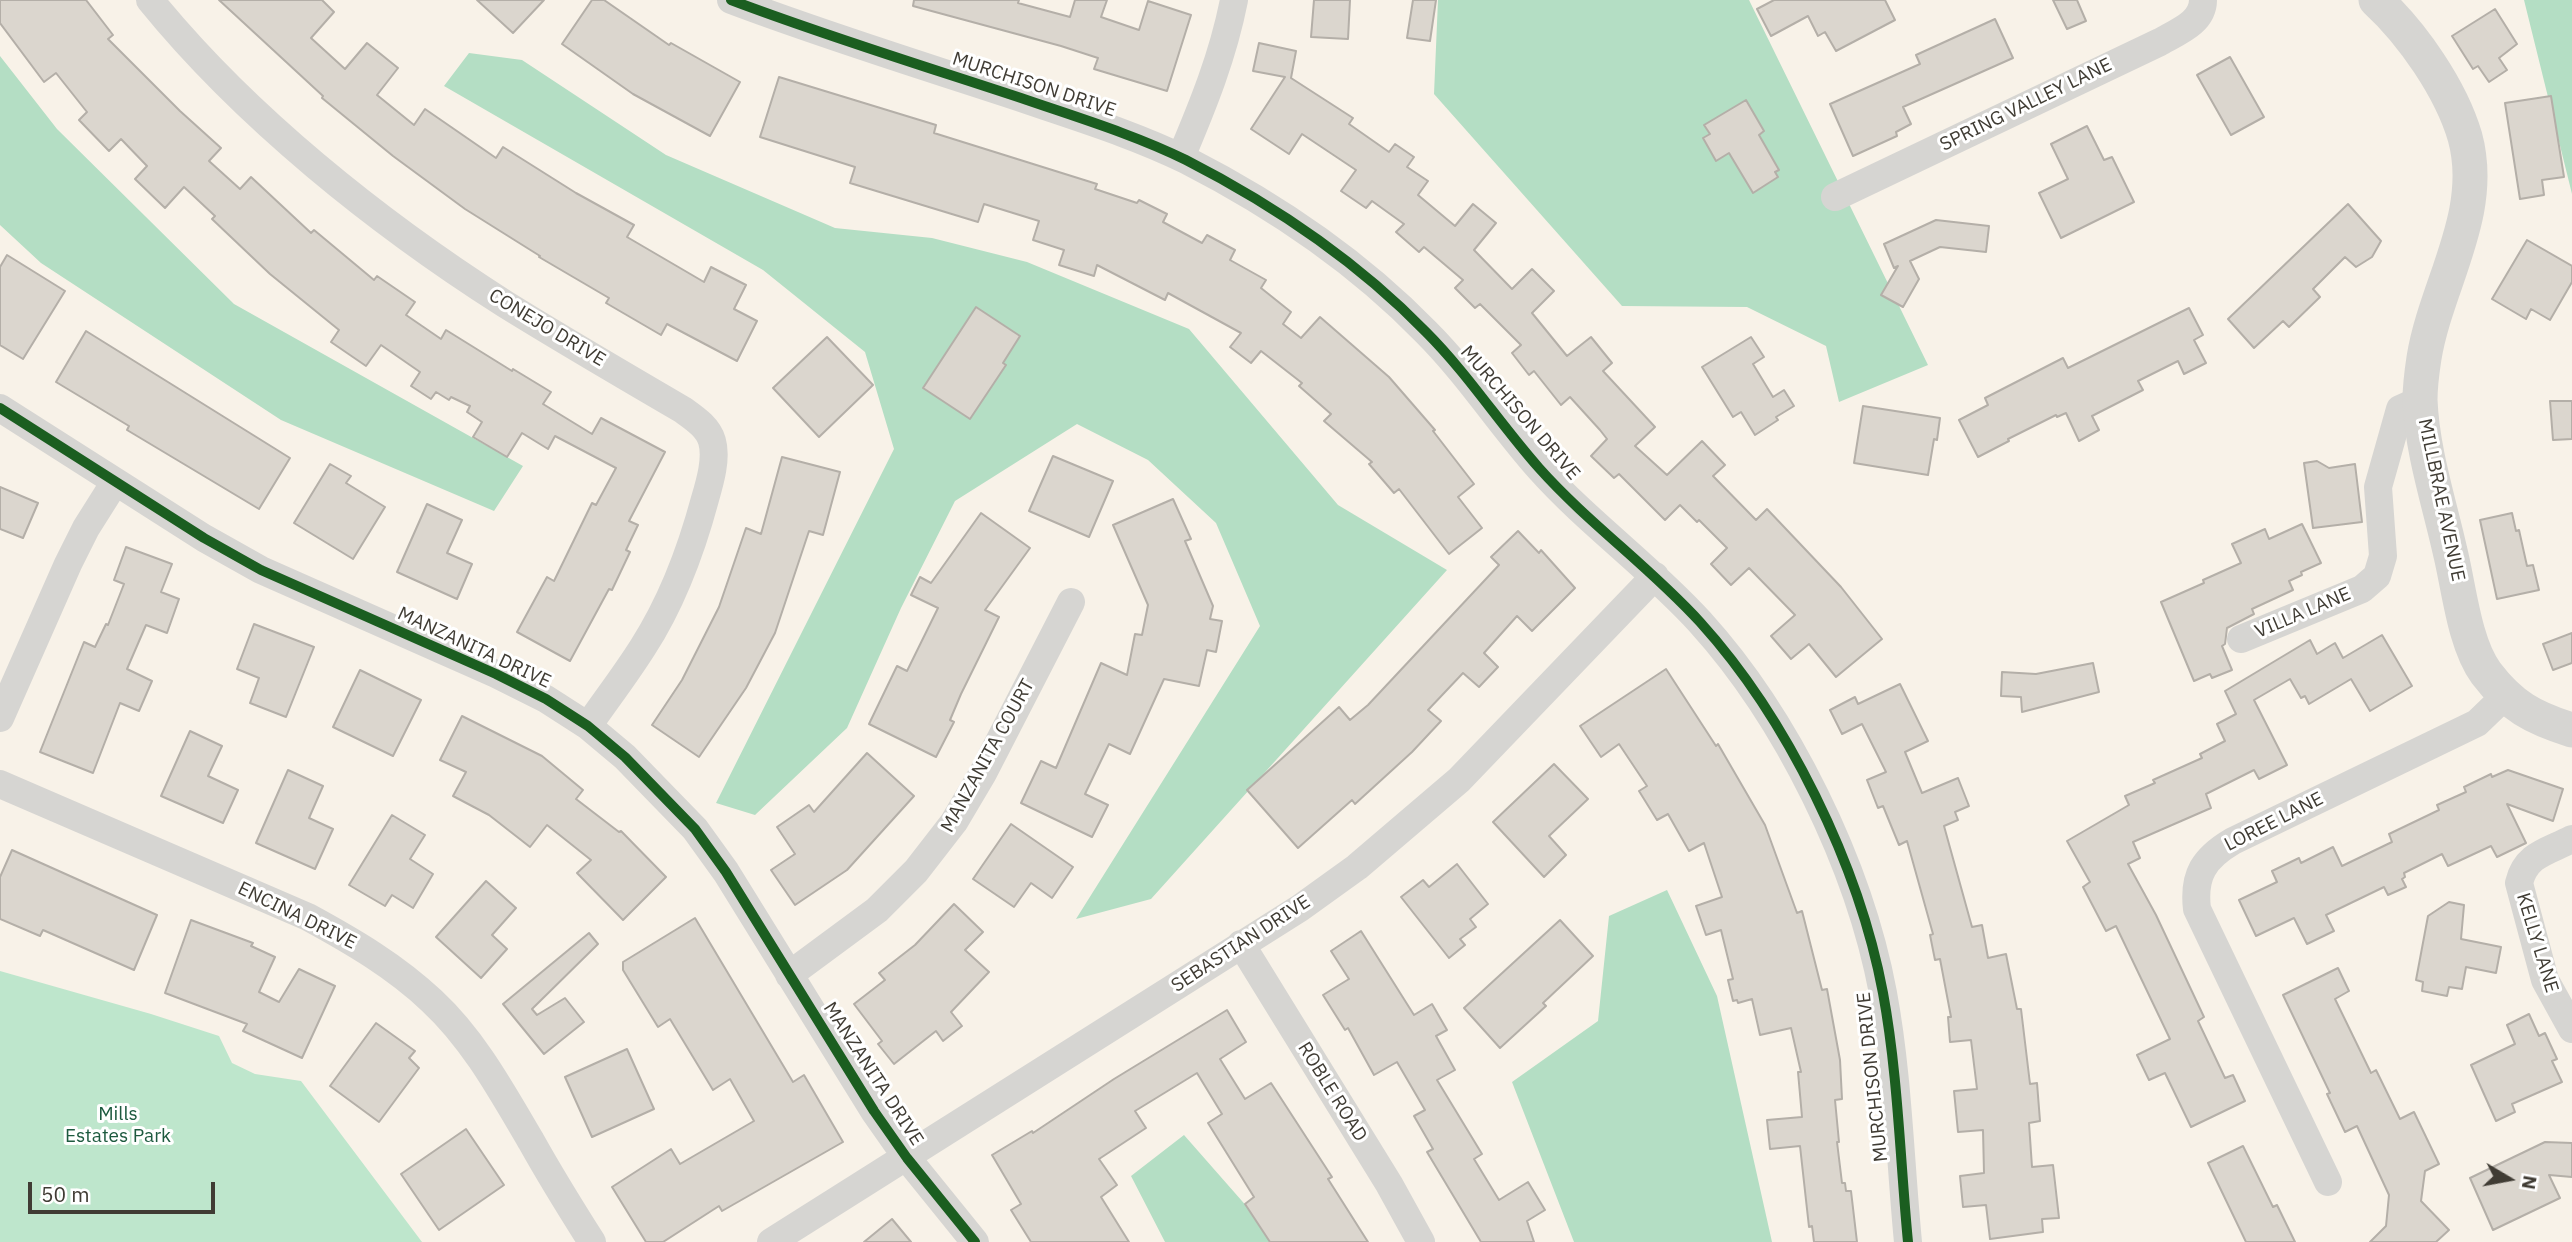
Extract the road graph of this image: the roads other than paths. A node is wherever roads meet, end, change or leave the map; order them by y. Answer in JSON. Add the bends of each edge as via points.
{"nodes":[{"id":1,"x":150,"y":0,"type":"edge"},
{"id":2,"x":730,"y":0,"type":"edge"},
{"id":3,"x":1234,"y":0,"type":"edge"},
{"id":4,"x":2203,"y":0,"type":"edge"},
{"id":5,"x":2376,"y":0,"type":"edge"},
{"id":6,"x":1181,"y":157,"type":"junction"},
{"id":7,"x":1835,"y":197,"type":"dead end"},
{"id":8,"x":2420,"y":400,"type":"junction"},
{"id":9,"x":0,"y":408,"type":"edge"},
{"id":10,"x":115,"y":482,"type":"junction"},
{"id":11,"x":1655,"y":576,"type":"junction"},
{"id":12,"x":1071,"y":602,"type":"dead end"},
{"id":13,"x":2241,"y":639,"type":"dead end"},
{"id":14,"x":2505,"y":696,"type":"junction"},
{"id":15,"x":0,"y":718,"type":"edge"},
{"id":16,"x":588,"y":726,"type":"junction"},
{"id":17,"x":2572,"y":730,"type":"edge"},
{"id":18,"x":0,"y":784,"type":"edge"},
{"id":19,"x":2572,"y":839,"type":"edge"},
{"id":20,"x":1241,"y":944,"type":"junction"},
{"id":21,"x":789,"y":975,"type":"junction"},
{"id":22,"x":2572,"y":1029,"type":"edge"},
{"id":23,"x":906,"y":1158,"type":"junction"},
{"id":24,"x":2328,"y":1182,"type":"dead end"},
{"id":25,"x":592,"y":1242,"type":"edge"},
{"id":26,"x":771,"y":1242,"type":"edge"},
{"id":27,"x":975,"y":1242,"type":"edge"},
{"id":28,"x":1421,"y":1242,"type":"edge"},
{"id":29,"x":1908,"y":1242,"type":"edge"}],
"edges":[{"from":1,"to":16,"type":"street","name":"CONEJO DRIVE","via":[[231,88],[366,206],[504,303],[683,410],[712,439],[710,482],[674,590],[644,646]]},
{"from":2,"to":6,"type":"street","name":"MURCHISON DRIVE","via":[[1114,129]]},
{"from":3,"to":6,"type":"street","via":[[1210,89]]},
{"from":4,"to":7,"type":"street","name":"SPRING VALLEY LANE","via":[[2196,20],[2160,42]]},
{"from":5,"to":8,"type":"street","name":"MILLBRAE AVENUE","via":[[2425,57],[2465,137],[2466,217],[2432,325]]},
{"from":6,"to":11,"type":"street","name":"MURCHISON DRIVE","via":[[1291,219],[1385,292],[1465,374],[1543,472]]},
{"from":8,"to":13,"type":"street","name":"VILLA LANE","via":[[2400,409],[2384,462],[2378,487],[2383,556],[2377,576],[2362,589]]},
{"from":8,"to":14,"type":"street","name":"MILLBRAE AVENUE","via":[[2427,451],[2470,636],[2484,670]]},
{"from":9,"to":10,"type":"street","name":"MANZANITA DRIVE"},
{"from":10,"to":15,"type":"street","via":[[74,552]]},
{"from":10,"to":16,"type":"street","name":"MANZANITA DRIVE","via":[[261,570],[496,674]]},
{"from":11,"to":20,"type":"street","name":"SEBASTIAN DRIVE","via":[[1412,823],[1300,908]]},
{"from":11,"to":29,"type":"street","name":"MURCHISON DRIVE","via":[[1702,624],[1744,677],[1816,798],[1843,860],[1867,927],[1883,992]]},
{"from":12,"to":21,"type":"street","name":"MANZANITA COURT","via":[[954,822],[877,911]]},
{"from":14,"to":17,"type":"street","name":"MILLBRAE AVENUE","via":[[2525,712]]},
{"from":14,"to":24,"type":"street","name":"LOREE LANE","via":[[2477,723],[2216,851],[2194,890],[2197,909]]},
{"from":16,"to":21,"type":"street","name":"MANZANITA DRIVE","via":[[695,829]]},
{"from":18,"to":25,"type":"street","name":"ENCINA DRIVE","via":[[308,917],[397,970],[468,1041]]},
{"from":19,"to":22,"type":"street","name":"KELLY LANE","via":[[2532,859],[2523,868],[2519,884],[2545,980]]},
{"from":20,"to":23,"type":"street","name":"SEBASTIAN DRIVE"},
{"from":20,"to":28,"type":"street","name":"ROBLE ROAD"},
{"from":21,"to":23,"type":"street","name":"MANZANITA DRIVE"},
{"from":23,"to":26,"type":"street","name":"SEBASTIAN DRIVE"},
{"from":23,"to":27,"type":"street","name":"MANZANITA DRIVE"}]}
